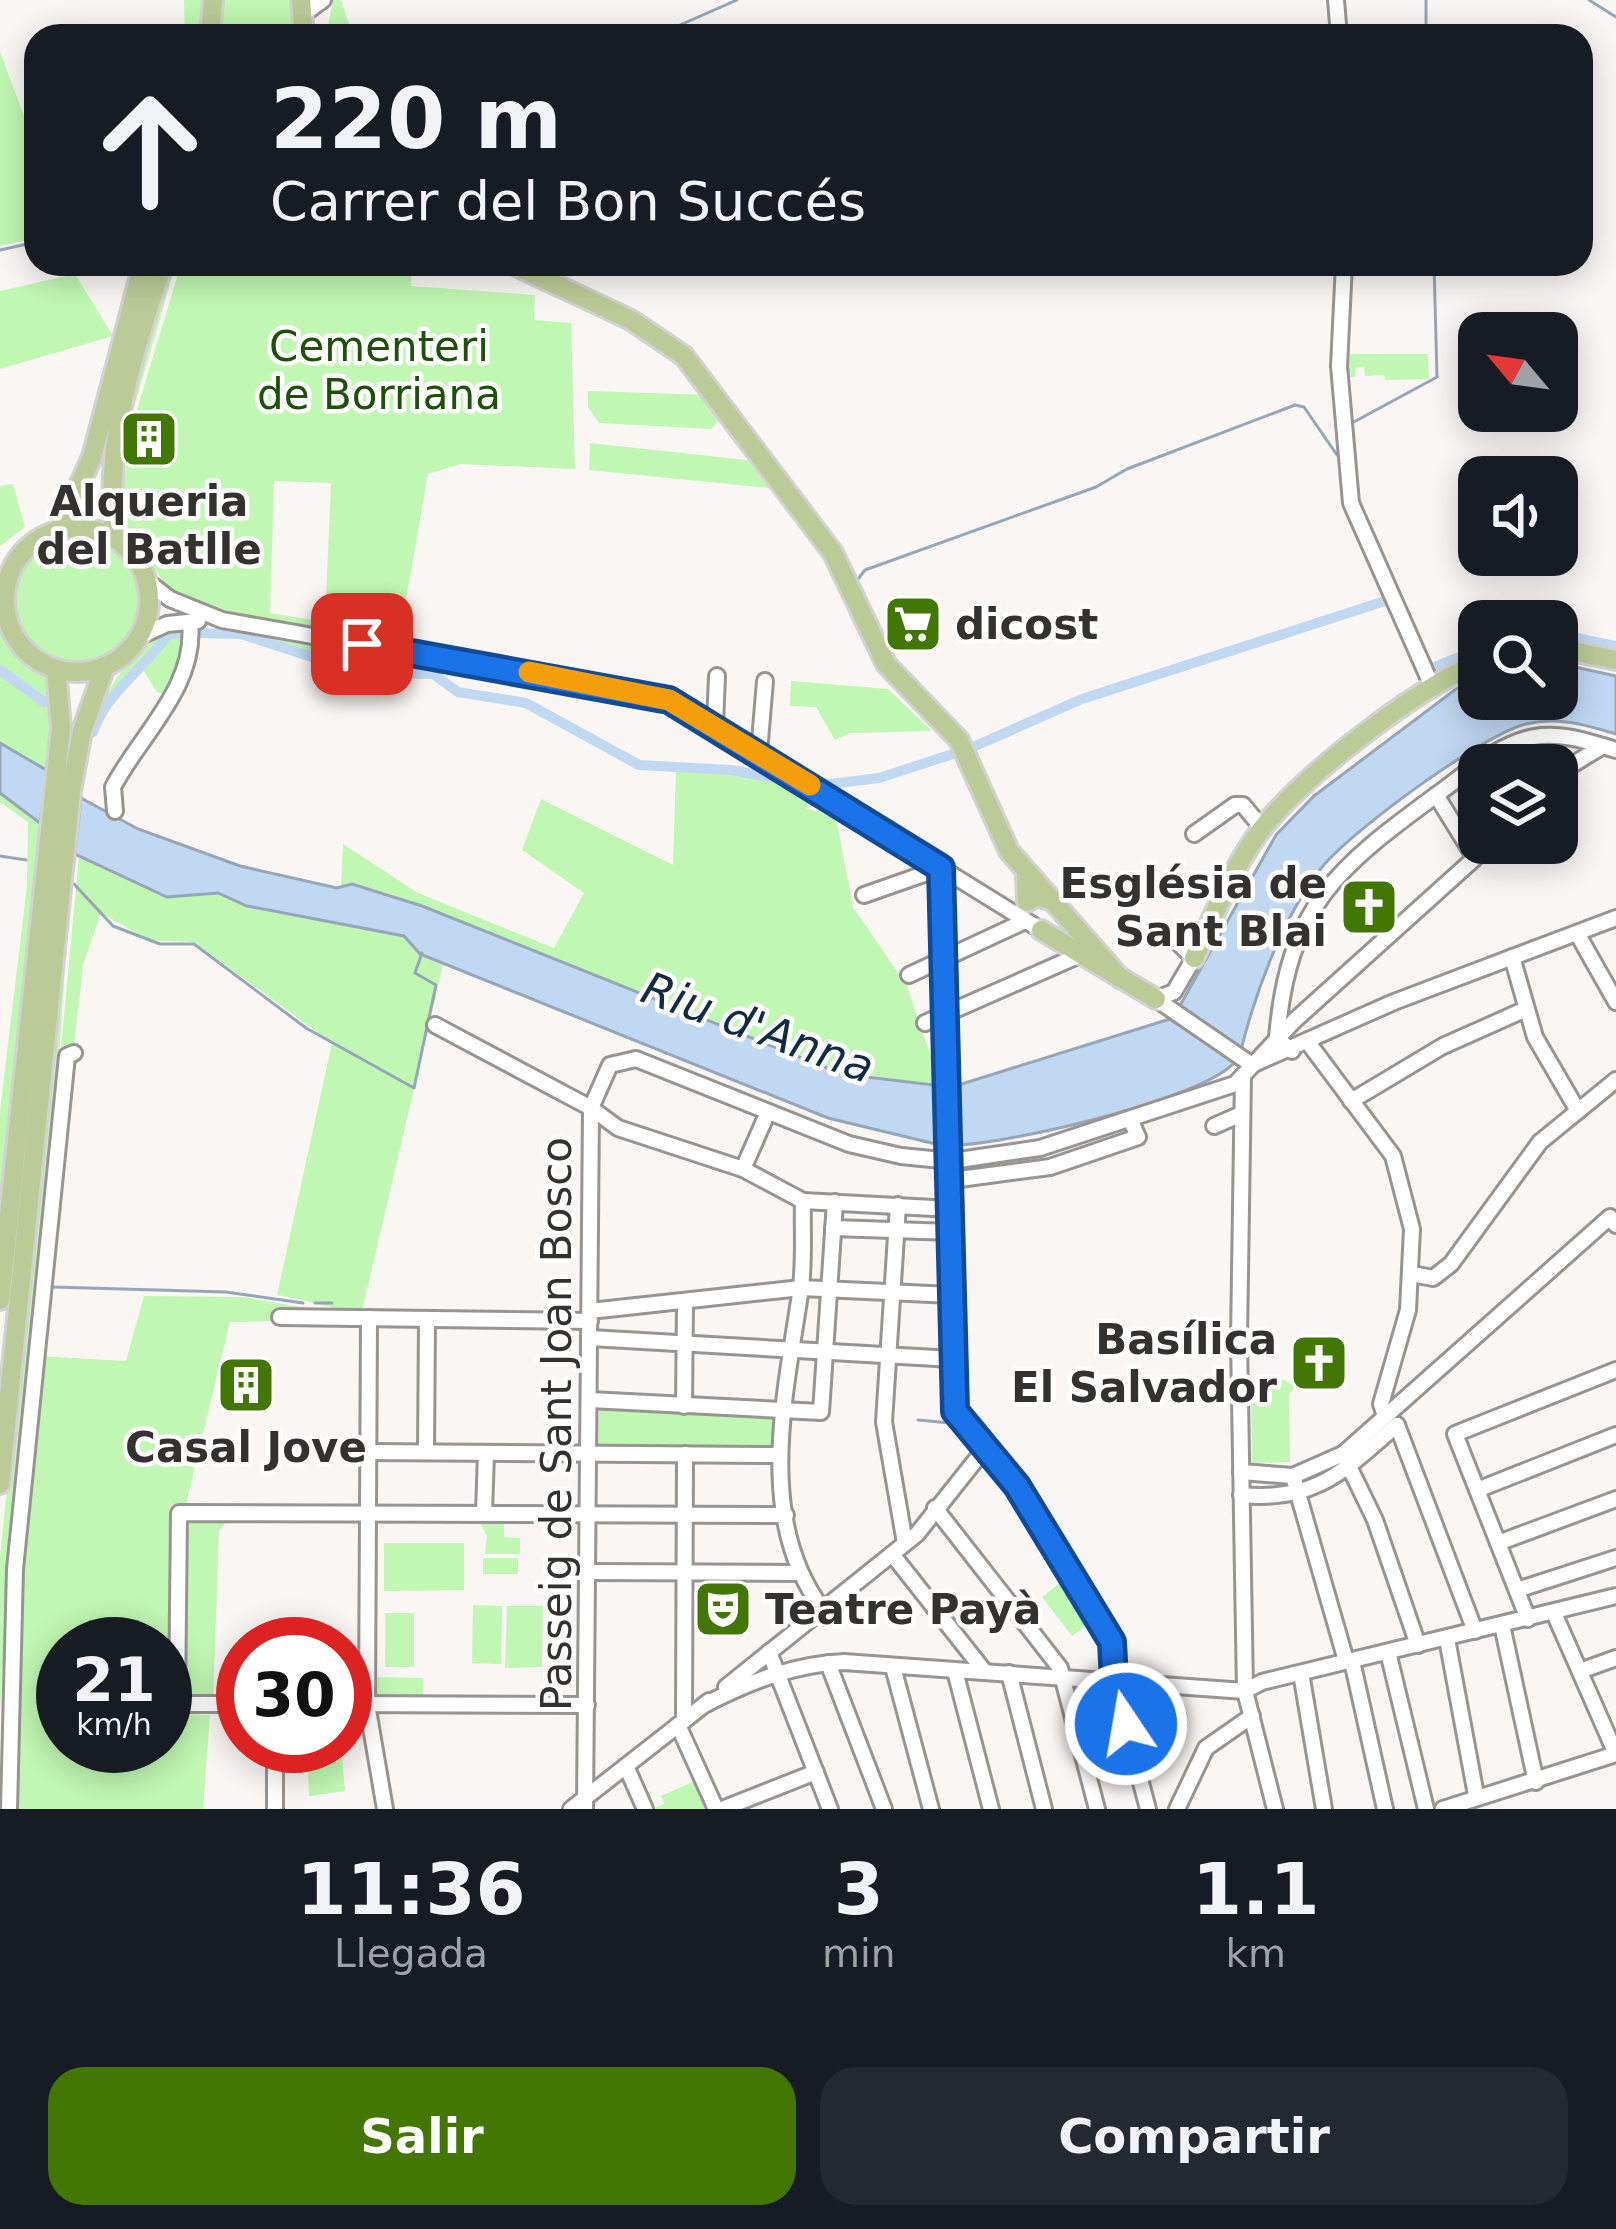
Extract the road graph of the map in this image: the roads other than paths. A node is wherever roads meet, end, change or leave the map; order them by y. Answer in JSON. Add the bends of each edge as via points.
{"nodes":[{"id":1,"x":323,"y":0,"type":"edge"},
{"id":2,"x":305,"y":23,"type":"edge"},
{"id":3,"x":139,"y":276,"type":"edge"},
{"id":4,"x":160,"y":276,"type":"edge"},
{"id":5,"x":538,"y":276,"type":"edge"},
{"id":6,"x":1343,"y":276,"type":"edge"},
{"id":7,"x":59,"y":530,"type":"junction"},
{"id":8,"x":115,"y":538,"type":"junction"},
{"id":9,"x":7,"y":568,"type":"edge"},
{"id":10,"x":148,"y":582,"type":"junction"},
{"id":11,"x":3,"y":609,"type":"edge"},
{"id":12,"x":221,"y":620,"type":"junction"},
{"id":13,"x":190,"y":622,"type":"junction"},
{"id":14,"x":139,"y":637,"type":"junction"},
{"id":15,"x":1578,"y":652,"type":"edge"},
{"id":16,"x":1616,"y":660,"type":"edge"},
{"id":17,"x":105,"y":666,"type":"junction"},
{"id":18,"x":56,"y":669,"type":"junction"},
{"id":19,"x":1458,"y":673,"type":"edge"},
{"id":20,"x":717,"y":676,"type":"dead end"},
{"id":21,"x":765,"y":681,"type":"dead end"},
{"id":22,"x":1432,"y":686,"type":"junction"},
{"id":23,"x":715,"y":725,"type":"junction"},
{"id":24,"x":1610,"y":748,"type":"edge"},
{"id":25,"x":759,"y":753,"type":"junction"},
{"id":26,"x":1578,"y":764,"type":"edge"},
{"id":27,"x":1436,"y":795,"type":"junction"},
{"id":28,"x":116,"y":811,"type":"dead end"},
{"id":29,"x":1262,"y":829,"type":"junction"},
{"id":30,"x":1458,"y":830,"type":"edge"},
{"id":31,"x":1194,"y":834,"type":"dead end"},
{"id":32,"x":1468,"y":864,"type":"edge"},
{"id":33,"x":941,"y":868,"type":"junction"},
{"id":34,"x":1026,"y":873,"type":"junction"},
{"id":35,"x":952,"y":883,"type":"junction"},
{"id":36,"x":864,"y":895,"type":"dead end"},
{"id":37,"x":1057,"y":907,"type":"junction"},
{"id":38,"x":1031,"y":917,"type":"junction"},
{"id":39,"x":1616,"y":918,"type":"edge"},
{"id":40,"x":1165,"y":930,"type":"dead end"},
{"id":41,"x":1576,"y":933,"type":"junction"},
{"id":42,"x":1086,"y":951,"type":"junction"},
{"id":43,"x":1513,"y":957,"type":"junction"},
{"id":44,"x":947,"y":958,"type":"junction"},
{"id":45,"x":1194,"y":958,"type":"junction"},
{"id":46,"x":1616,"y":968,"type":"edge"},
{"id":47,"x":1600,"y":974,"type":"junction"},
{"id":48,"x":909,"y":975,"type":"dead end"},
{"id":49,"x":1156,"y":1000,"type":"junction"},
{"id":50,"x":1616,"y":1002,"type":"edge"},
{"id":51,"x":1526,"y":1009,"type":"junction"},
{"id":52,"x":948,"y":1014,"type":"junction"},
{"id":53,"x":1294,"y":1021,"type":"junction"},
{"id":54,"x":925,"y":1023,"type":"dead end"},
{"id":55,"x":435,"y":1024,"type":"dead end"},
{"id":56,"x":1277,"y":1038,"type":"junction"},
{"id":57,"x":1307,"y":1041,"type":"junction"},
{"id":58,"x":1292,"y":1051,"type":"junction"},
{"id":59,"x":74,"y":1053,"type":"dead end"},
{"id":60,"x":1245,"y":1066,"type":"junction"},
{"id":61,"x":1616,"y":1080,"type":"edge"},
{"id":62,"x":1351,"y":1101,"type":"junction"},
{"id":63,"x":591,"y":1108,"type":"junction"},
{"id":64,"x":1578,"y":1111,"type":"junction"},
{"id":65,"x":768,"y":1112,"type":"junction"},
{"id":66,"x":1239,"y":1115,"type":"junction"},
{"id":67,"x":1130,"y":1120,"type":"junction"},
{"id":68,"x":1214,"y":1126,"type":"dead end"},
{"id":69,"x":1040,"y":1148,"type":"junction"},
{"id":70,"x":951,"y":1154,"type":"junction"},
{"id":71,"x":1050,"y":1167,"type":"junction"},
{"id":72,"x":743,"y":1169,"type":"junction"},
{"id":73,"x":952,"y":1180,"type":"junction"},
{"id":74,"x":803,"y":1201,"type":"junction"},
{"id":75,"x":835,"y":1202,"type":"junction"},
{"id":76,"x":898,"y":1205,"type":"junction"},
{"id":77,"x":952,"y":1209,"type":"junction"},
{"id":78,"x":1613,"y":1221,"type":"edge"},
{"id":79,"x":833,"y":1228,"type":"junction"},
{"id":80,"x":896,"y":1229,"type":"junction"},
{"id":81,"x":952,"y":1232,"type":"junction"},
{"id":82,"x":1412,"y":1274,"type":"junction"},
{"id":83,"x":801,"y":1288,"type":"junction"},
{"id":84,"x":830,"y":1288,"type":"junction"},
{"id":85,"x":892,"y":1292,"type":"junction"},
{"id":86,"x":952,"y":1295,"type":"junction"},
{"id":87,"x":0,"y":1300,"type":"edge"},
{"id":88,"x":685,"y":1302,"type":"junction"},
{"id":89,"x":590,"y":1316,"type":"junction"},
{"id":90,"x":280,"y":1317,"type":"dead end"},
{"id":91,"x":370,"y":1318,"type":"junction"},
{"id":92,"x":427,"y":1319,"type":"junction"},
{"id":93,"x":590,"y":1338,"type":"junction"},
{"id":94,"x":686,"y":1343,"type":"junction"},
{"id":95,"x":790,"y":1349,"type":"junction"},
{"id":96,"x":826,"y":1351,"type":"junction"},
{"id":97,"x":886,"y":1354,"type":"junction"},
{"id":98,"x":953,"y":1359,"type":"junction"},
{"id":99,"x":1616,"y":1370,"type":"edge"},
{"id":100,"x":590,"y":1400,"type":"junction"},
{"id":101,"x":684,"y":1406,"type":"junction"},
{"id":102,"x":782,"y":1409,"type":"junction"},
{"id":103,"x":1391,"y":1420,"type":"junction"},
{"id":104,"x":1616,"y":1436,"type":"edge"},
{"id":105,"x":983,"y":1451,"type":"junction"},
{"id":106,"x":367,"y":1452,"type":"junction"},
{"id":107,"x":426,"y":1452,"type":"junction"},
{"id":108,"x":591,"y":1452,"type":"junction"},
{"id":109,"x":486,"y":1453,"type":"junction"},
{"id":110,"x":685,"y":1454,"type":"junction"},
{"id":111,"x":779,"y":1455,"type":"junction"},
{"id":112,"x":1347,"y":1459,"type":"junction"},
{"id":113,"x":1241,"y":1472,"type":"junction"},
{"id":114,"x":1292,"y":1476,"type":"junction"},
{"id":115,"x":0,"y":1484,"type":"edge"},
{"id":116,"x":1477,"y":1490,"type":"junction"},
{"id":117,"x":1241,"y":1495,"type":"junction"},
{"id":118,"x":1297,"y":1495,"type":"junction"},
{"id":119,"x":1616,"y":1499,"type":"edge"},
{"id":120,"x":935,"y":1508,"type":"junction"},
{"id":121,"x":366,"y":1513,"type":"junction"},
{"id":122,"x":484,"y":1514,"type":"junction"},
{"id":123,"x":589,"y":1514,"type":"junction"},
{"id":124,"x":685,"y":1514,"type":"junction"},
{"id":125,"x":786,"y":1515,"type":"junction"},
{"id":126,"x":905,"y":1543,"type":"junction"},
{"id":127,"x":1498,"y":1544,"type":"junction"},
{"id":128,"x":892,"y":1554,"type":"junction"},
{"id":129,"x":1616,"y":1558,"type":"edge"},
{"id":130,"x":589,"y":1573,"type":"junction"},
{"id":131,"x":683,"y":1573,"type":"junction"},
{"id":132,"x":799,"y":1573,"type":"junction"},
{"id":133,"x":1516,"y":1590,"type":"junction"},
{"id":134,"x":1616,"y":1597,"type":"edge"},
{"id":135,"x":823,"y":1610,"type":"junction"},
{"id":136,"x":1554,"y":1613,"type":"junction"},
{"id":137,"x":367,"y":1617,"type":"edge"},
{"id":138,"x":1528,"y":1619,"type":"junction"},
{"id":139,"x":1502,"y":1625,"type":"junction"},
{"id":140,"x":1475,"y":1631,"type":"junction"},
{"id":141,"x":1447,"y":1639,"type":"junction"},
{"id":142,"x":1418,"y":1645,"type":"junction"},
{"id":143,"x":769,"y":1652,"type":"junction"},
{"id":144,"x":1388,"y":1652,"type":"junction"},
{"id":145,"x":1616,"y":1658,"type":"edge"},
{"id":146,"x":1352,"y":1661,"type":"junction"},
{"id":147,"x":828,"y":1663,"type":"junction"},
{"id":148,"x":893,"y":1667,"type":"junction"},
{"id":149,"x":955,"y":1671,"type":"junction"},
{"id":150,"x":1580,"y":1671,"type":"junction"},
{"id":151,"x":985,"y":1672,"type":"junction"},
{"id":152,"x":1009,"y":1673,"type":"junction"},
{"id":153,"x":1301,"y":1673,"type":"junction"},
{"id":154,"x":779,"y":1674,"type":"junction"},
{"id":155,"x":1063,"y":1677,"type":"junction"},
{"id":156,"x":1114,"y":1681,"type":"junction"},
{"id":157,"x":1245,"y":1691,"type":"junction"},
{"id":158,"x":216,"y":1704,"type":"edge"},
{"id":159,"x":372,"y":1704,"type":"edge"},
{"id":160,"x":587,"y":1705,"type":"junction"},
{"id":161,"x":704,"y":1705,"type":"junction"},
{"id":162,"x":1252,"y":1716,"type":"junction"},
{"id":163,"x":1609,"y":1719,"type":"edge"},
{"id":164,"x":681,"y":1723,"type":"junction"},
{"id":165,"x":372,"y":1733,"type":"edge"},
{"id":166,"x":1616,"y":1754,"type":"edge"},
{"id":167,"x":626,"y":1766,"type":"junction"},
{"id":168,"x":816,"y":1772,"type":"junction"},
{"id":169,"x":275,"y":1773,"type":"edge"},
{"id":170,"x":1536,"y":1783,"type":"junction"},
{"id":171,"x":1476,"y":1795,"type":"junction"},
{"id":172,"x":586,"y":1803,"type":"edge"},
{"id":173,"x":1280,"y":1807,"type":"edge"},
{"id":174,"x":9,"y":1809,"type":"edge"},
{"id":175,"x":275,"y":1809,"type":"edge"},
{"id":176,"x":385,"y":1809,"type":"edge"},
{"id":177,"x":571,"y":1809,"type":"edge"},
{"id":178,"x":644,"y":1809,"type":"edge"},
{"id":179,"x":719,"y":1809,"type":"edge"},
{"id":180,"x":830,"y":1809,"type":"edge"},
{"id":181,"x":884,"y":1809,"type":"edge"},
{"id":182,"x":931,"y":1809,"type":"edge"},
{"id":183,"x":991,"y":1809,"type":"edge"},
{"id":184,"x":1043,"y":1809,"type":"edge"},
{"id":185,"x":1097,"y":1809,"type":"edge"},
{"id":186,"x":1148,"y":1809,"type":"edge"},
{"id":187,"x":1177,"y":1809,"type":"edge"},
{"id":188,"x":1324,"y":1809,"type":"edge"},
{"id":189,"x":1385,"y":1809,"type":"edge"},
{"id":190,"x":1426,"y":1809,"type":"edge"},
{"id":191,"x":1444,"y":1809,"type":"edge"}],
"edges":[{"from":1,"to":2,"type":"street"},
{"from":3,"to":7,"type":"main road","via":[[92,457]]},
{"from":4,"to":8,"type":"main road","via":[[115,447]]},
{"from":5,"to":34,"type":"main road","via":[[631,320],[684,356],[833,553],[886,664],[958,740]]},
{"from":6,"to":22,"type":"street","via":[[1345,475],[1359,528]]},
{"from":7,"to":8,"type":"main road"},
{"from":7,"to":9,"type":"main road"},
{"from":8,"to":10,"type":"main road"},
{"from":9,"to":11,"type":"main road"},
{"from":10,"to":12,"type":"street"},
{"from":10,"to":14,"type":"main road"},
{"from":11,"to":18,"type":"main road","via":[[29,653]]},
{"from":12,"to":13,"type":"street"},
{"from":12,"to":23,"type":"street","via":[[645,692]]},
{"from":13,"to":14,"type":"street"},
{"from":13,"to":28,"type":"street","via":[[192,640],[167,707],[112,787]]},
{"from":14,"to":17,"type":"main road"},
{"from":15,"to":16,"type":"main road"},
{"from":17,"to":18,"type":"main road"},
{"from":17,"to":115,"type":"main road","via":[[71,790]]},
{"from":18,"to":87,"type":"main road","via":[[61,728]]},
{"from":19,"to":22,"type":"main road"},
{"from":20,"to":23,"type":"street"},
{"from":21,"to":25,"type":"street"},
{"from":22,"to":29,"type":"main road","via":[[1293,794]]},
{"from":23,"to":25,"type":"street"},
{"from":24,"to":26,"type":"street"},
{"from":24,"to":27,"type":"street","via":[[1560,735],[1515,742]]},
{"from":25,"to":33,"type":"street"},
{"from":27,"to":30,"type":"street"},
{"from":27,"to":56,"type":"street","via":[[1357,852],[1321,896],[1285,977]]},
{"from":29,"to":31,"type":"street","via":[[1234,805]]},
{"from":29,"to":45,"type":"main road"},
{"from":32,"to":53,"type":"street"},
{"from":33,"to":35,"type":"street"},
{"from":33,"to":36,"type":"street"},
{"from":34,"to":37,"type":"main road"},
{"from":34,"to":38,"type":"main road"},
{"from":35,"to":38,"type":"street"},
{"from":35,"to":44,"type":"street"},
{"from":37,"to":38,"type":"main road","via":[[1036,896]]},
{"from":37,"to":38,"type":"main road","via":[[1057,927]]},
{"from":37,"to":42,"type":"main road"},
{"from":38,"to":42,"type":"main road"},
{"from":38,"to":44,"type":"street"},
{"from":39,"to":41,"type":"street"},
{"from":40,"to":45,"type":"street"},
{"from":41,"to":43,"type":"street"},
{"from":41,"to":47,"type":"street"},
{"from":42,"to":49,"type":"main road"},
{"from":42,"to":52,"type":"street"},
{"from":43,"to":51,"type":"street"},
{"from":43,"to":57,"type":"street"},
{"from":44,"to":48,"type":"street"},
{"from":44,"to":52,"type":"street"},
{"from":45,"to":49,"type":"street","via":[[1174,992]]},
{"from":46,"to":47,"type":"street"},
{"from":47,"to":50,"type":"street"},
{"from":49,"to":60,"type":"street"},
{"from":51,"to":62,"type":"street"},
{"from":51,"to":64,"type":"street"},
{"from":52,"to":54,"type":"street"},
{"from":52,"to":70,"type":"street"},
{"from":53,"to":56,"type":"street"},
{"from":53,"to":57,"type":"street","via":[[1307,1026]]},
{"from":55,"to":63,"type":"street"},
{"from":56,"to":58,"type":"street"},
{"from":56,"to":60,"type":"street"},
{"from":57,"to":58,"type":"street"},
{"from":57,"to":62,"type":"street"},
{"from":58,"to":60,"type":"street"},
{"from":59,"to":174,"type":"street","via":[[21,1498]]},
{"from":60,"to":66,"type":"street"},
{"from":60,"to":67,"type":"street","via":[[1224,1089]]},
{"from":61,"to":64,"type":"street"},
{"from":62,"to":82,"type":"street","via":[[1393,1156],[1412,1229]]},
{"from":63,"to":65,"type":"street","name":"Passeig de Sant Joan Bosco","via":[[605,1072],[617,1060],[636,1059]]},
{"from":63,"to":72,"type":"street","via":[[632,1135]]},
{"from":63,"to":89,"type":"street","name":"Passeig de Sant Joan Bosco"},
{"from":64,"to":82,"type":"street","via":[[1540,1142],[1451,1264],[1433,1278]]},
{"from":65,"to":70,"type":"street","via":[[849,1144]]},
{"from":65,"to":72,"type":"street"},
{"from":66,"to":68,"type":"street"},
{"from":66,"to":113,"type":"street"},
{"from":67,"to":69,"type":"street"},
{"from":67,"to":71,"type":"street","via":[[1138,1137]]},
{"from":69,"to":70,"type":"street"},
{"from":69,"to":71,"type":"street"},
{"from":70,"to":73,"type":"street"},
{"from":71,"to":73,"type":"street"},
{"from":72,"to":74,"type":"street"},
{"from":73,"to":77,"type":"street"},
{"from":74,"to":75,"type":"street"},
{"from":74,"to":83,"type":"street"},
{"from":75,"to":76,"type":"street"},
{"from":75,"to":79,"type":"street"},
{"from":76,"to":77,"type":"street"},
{"from":76,"to":80,"type":"street"},
{"from":77,"to":81,"type":"street"},
{"from":78,"to":103,"type":"street"},
{"from":79,"to":80,"type":"street"},
{"from":79,"to":84,"type":"street"},
{"from":80,"to":81,"type":"street"},
{"from":80,"to":85,"type":"street"},
{"from":81,"to":86,"type":"street"},
{"from":82,"to":103,"type":"street","via":[[1381,1404]]},
{"from":83,"to":84,"type":"street"},
{"from":83,"to":88,"type":"street"},
{"from":83,"to":95,"type":"street"},
{"from":84,"to":85,"type":"street"},
{"from":84,"to":96,"type":"street"},
{"from":85,"to":86,"type":"street"},
{"from":85,"to":97,"type":"street"},
{"from":86,"to":98,"type":"street"},
{"from":88,"to":89,"type":"street"},
{"from":88,"to":94,"type":"street"},
{"from":89,"to":92,"type":"street"},
{"from":89,"to":93,"type":"street","name":"Passeig de Sant Joan Bosco"},
{"from":90,"to":91,"type":"street"},
{"from":91,"to":92,"type":"street"},
{"from":91,"to":106,"type":"street"},
{"from":92,"to":107,"type":"street"},
{"from":93,"to":94,"type":"street"},
{"from":93,"to":100,"type":"street","name":"Passeig de Sant Joan Bosco"},
{"from":94,"to":95,"type":"street"},
{"from":94,"to":101,"type":"street"},
{"from":95,"to":96,"type":"street"},
{"from":95,"to":102,"type":"street"},
{"from":96,"to":97,"type":"street"},
{"from":96,"to":102,"type":"street","via":[[821,1412]]},
{"from":97,"to":98,"type":"street"},
{"from":97,"to":126,"type":"street","via":[[884,1422]]},
{"from":98,"to":105,"type":"street","via":[[955,1411]]},
{"from":99,"to":116,"type":"street","via":[[1455,1434]]},
{"from":100,"to":101,"type":"street"},
{"from":100,"to":108,"type":"street","name":"Passeig de Sant Joan Bosco"},
{"from":101,"to":102,"type":"street"},
{"from":102,"to":111,"type":"street"},
{"from":103,"to":112,"type":"street"},
{"from":103,"to":140,"type":"street"},
{"from":104,"to":116,"type":"street"},
{"from":105,"to":120,"type":"street"},
{"from":105,"to":156,"type":"street","via":[[1010,1475],[1096,1613],[1112,1642]]},
{"from":106,"to":107,"type":"street"},
{"from":106,"to":121,"type":"street"},
{"from":107,"to":109,"type":"street"},
{"from":108,"to":109,"type":"street"},
{"from":108,"to":110,"type":"street"},
{"from":108,"to":123,"type":"street","name":"Passeig de Sant Joan Bosco"},
{"from":109,"to":122,"type":"street"},
{"from":110,"to":111,"type":"street"},
{"from":110,"to":124,"type":"street"},
{"from":111,"to":125,"type":"street"},
{"from":112,"to":114,"type":"street"},
{"from":112,"to":118,"type":"street","via":[[1318,1488]]},
{"from":112,"to":142,"type":"street"},
{"from":113,"to":114,"type":"street"},
{"from":113,"to":117,"type":"street"},
{"from":114,"to":118,"type":"street"},
{"from":116,"to":127,"type":"street"},
{"from":117,"to":118,"type":"street"},
{"from":117,"to":157,"type":"street"},
{"from":118,"to":146,"type":"street"},
{"from":119,"to":127,"type":"street"},
{"from":120,"to":126,"type":"street"},
{"from":120,"to":155,"type":"street"},
{"from":121,"to":122,"type":"street"},
{"from":121,"to":137,"type":"street"},
{"from":121,"to":158,"type":"street","via":[[179,1513],[177,1704]]},
{"from":122,"to":123,"type":"street"},
{"from":123,"to":124,"type":"street"},
{"from":123,"to":130,"type":"street","name":"Passeig de Sant Joan Bosco"},
{"from":124,"to":125,"type":"street"},
{"from":124,"to":131,"type":"street"},
{"from":125,"to":132,"type":"street"},
{"from":126,"to":128,"type":"street"},
{"from":127,"to":133,"type":"street"},
{"from":128,"to":135,"type":"street"},
{"from":128,"to":151,"type":"street"},
{"from":129,"to":133,"type":"street"},
{"from":130,"to":131,"type":"street"},
{"from":130,"to":160,"type":"street","name":"Passeig de Sant Joan Bosco"},
{"from":131,"to":132,"type":"street"},
{"from":131,"to":164,"type":"street"},
{"from":132,"to":135,"type":"street"},
{"from":133,"to":138,"type":"street"},
{"from":134,"to":136,"type":"street"},
{"from":135,"to":143,"type":"street"},
{"from":136,"to":138,"type":"street"},
{"from":136,"to":150,"type":"street"},
{"from":138,"to":139,"type":"street"},
{"from":139,"to":140,"type":"street"},
{"from":139,"to":170,"type":"street"},
{"from":140,"to":141,"type":"street"},
{"from":141,"to":142,"type":"street"},
{"from":141,"to":171,"type":"street"},
{"from":142,"to":144,"type":"street"},
{"from":143,"to":154,"type":"street"},
{"from":143,"to":161,"type":"street"},
{"from":144,"to":146,"type":"street"},
{"from":144,"to":190,"type":"street"},
{"from":145,"to":150,"type":"street"},
{"from":146,"to":153,"type":"street"},
{"from":146,"to":189,"type":"street"},
{"from":147,"to":148,"type":"street"},
{"from":147,"to":154,"type":"street"},
{"from":147,"to":181,"type":"street"},
{"from":148,"to":149,"type":"street"},
{"from":148,"to":182,"type":"street"},
{"from":149,"to":151,"type":"street"},
{"from":149,"to":183,"type":"street"},
{"from":150,"to":163,"type":"street"},
{"from":151,"to":152,"type":"street"},
{"from":152,"to":155,"type":"street"},
{"from":152,"to":184,"type":"street"},
{"from":153,"to":157,"type":"street"},
{"from":153,"to":188,"type":"street"},
{"from":154,"to":161,"type":"street"},
{"from":154,"to":168,"type":"street"},
{"from":155,"to":156,"type":"street"},
{"from":155,"to":185,"type":"street"},
{"from":156,"to":157,"type":"street"},
{"from":156,"to":186,"type":"street"},
{"from":157,"to":162,"type":"street"},
{"from":159,"to":160,"type":"street"},
{"from":160,"to":172,"type":"street","name":"Passeig de Sant Joan Bosco"},
{"from":161,"to":164,"type":"street"},
{"from":162,"to":173,"type":"street"},
{"from":162,"to":187,"type":"street","via":[[1206,1748]]},
{"from":163,"to":166,"type":"street"},
{"from":164,"to":167,"type":"street"},
{"from":164,"to":179,"type":"street"},
{"from":165,"to":176,"type":"street"},
{"from":166,"to":170,"type":"street"},
{"from":167,"to":172,"type":"street"},
{"from":167,"to":178,"type":"street"},
{"from":168,"to":179,"type":"street"},
{"from":168,"to":180,"type":"street"},
{"from":169,"to":175,"type":"street"},
{"from":170,"to":171,"type":"street"},
{"from":171,"to":191,"type":"street"},
{"from":172,"to":177,"type":"street"}]}
